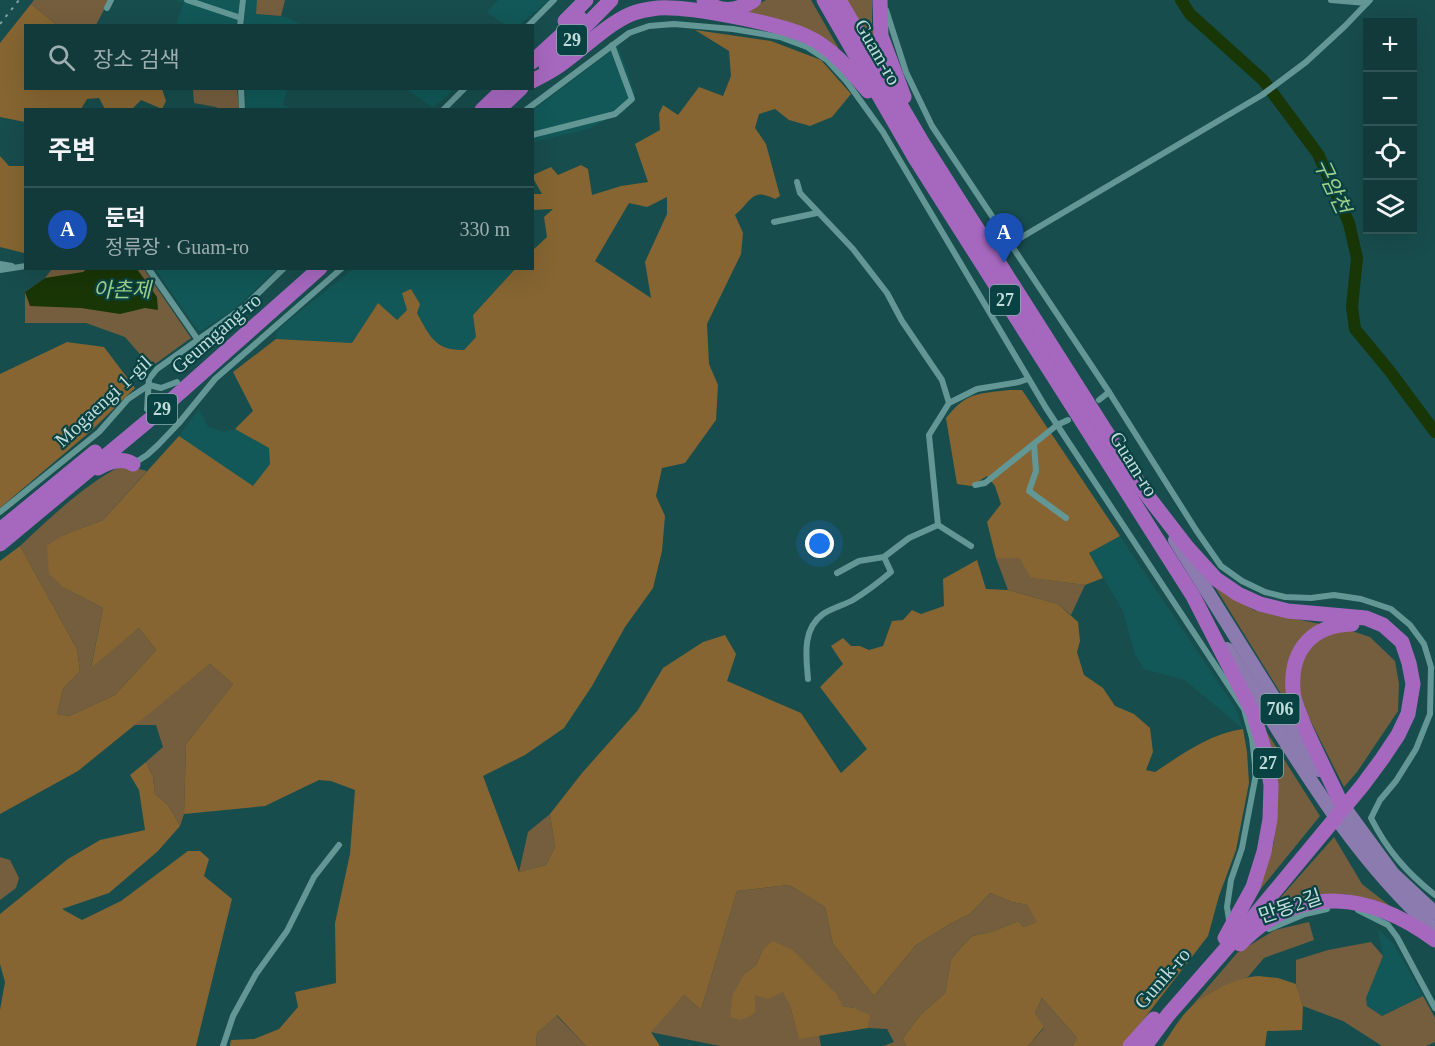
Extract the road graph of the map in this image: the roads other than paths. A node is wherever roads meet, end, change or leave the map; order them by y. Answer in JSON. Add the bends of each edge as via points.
{"nodes":[{"id":1,"x":111,"y":0,"type":"edge"},
{"id":2,"x":187,"y":0,"type":"edge"},
{"id":3,"x":243,"y":0,"type":"edge"},
{"id":4,"x":554,"y":0,"type":"edge"},
{"id":5,"x":586,"y":0,"type":"edge"},
{"id":6,"x":599,"y":0,"type":"edge"},
{"id":7,"x":611,"y":0,"type":"edge"},
{"id":8,"x":704,"y":0,"type":"edge"},
{"id":9,"x":754,"y":0,"type":"edge"},
{"id":10,"x":824,"y":0,"type":"edge"},
{"id":11,"x":839,"y":0,"type":"edge"},
{"id":12,"x":880,"y":0,"type":"edge"},
{"id":13,"x":886,"y":0,"type":"edge"},
{"id":14,"x":1331,"y":0,"type":"edge"},
{"id":15,"x":1368,"y":2,"type":"edge"},
{"id":16,"x":107,"y":8,"type":"dead end"},
{"id":17,"x":240,"y":22,"type":"edge"},
{"id":18,"x":530,"y":24,"type":"edge"},
{"id":19,"x":611,"y":32,"type":"dead end"},
{"id":20,"x":615,"y":43,"type":"junction"},
{"id":21,"x":534,"y":52,"type":"edge"},
{"id":22,"x":534,"y":60,"type":"edge"},
{"id":23,"x":534,"y":78,"type":"edge"},
{"id":24,"x":534,"y":79,"type":"edge"},
{"id":25,"x":241,"y":90,"type":"edge"},
{"id":26,"x":463,"y":90,"type":"edge"},
{"id":27,"x":496,"y":90,"type":"edge"},
{"id":28,"x":503,"y":90,"type":"edge"},
{"id":29,"x":519,"y":90,"type":"edge"},
{"id":30,"x":242,"y":108,"type":"edge"},
{"id":31,"x":445,"y":108,"type":"edge"},
{"id":32,"x":479,"y":108,"type":"edge"},
{"id":33,"x":484,"y":108,"type":"edge"},
{"id":34,"x":500,"y":108,"type":"edge"},
{"id":35,"x":529,"y":108,"type":"edge"},
{"id":36,"x":534,"y":134,"type":"edge"},
{"id":37,"x":921,"y":154,"type":"junction"},
{"id":38,"x":797,"y":182,"type":"dead end"},
{"id":39,"x":817,"y":213,"type":"junction"},
{"id":40,"x":774,"y":222,"type":"dead end"},
{"id":41,"x":1010,"y":244,"type":"junction"},
{"id":42,"x":0,"y":264,"type":"edge"},
{"id":43,"x":24,"y":266,"type":"edge"},
{"id":44,"x":15,"y":267,"type":"junction"},
{"id":45,"x":0,"y":270,"type":"edge"},
{"id":46,"x":149,"y":270,"type":"edge"},
{"id":47,"x":282,"y":270,"type":"edge"},
{"id":48,"x":303,"y":270,"type":"edge"},
{"id":49,"x":318,"y":270,"type":"edge"},
{"id":50,"x":340,"y":270,"type":"edge"},
{"id":51,"x":198,"y":340,"type":"junction"},
{"id":52,"x":1028,"y":379,"type":"junction"},
{"id":53,"x":177,"y":382,"type":"junction"},
{"id":54,"x":149,"y":385,"type":"junction"},
{"id":55,"x":1109,"y":392,"type":"junction"},
{"id":56,"x":1099,"y":400,"type":"dead end"},
{"id":57,"x":949,"y":402,"type":"junction"},
{"id":58,"x":148,"y":415,"type":"junction"},
{"id":59,"x":1068,"y":420,"type":"dead end"},
{"id":60,"x":1057,"y":425,"type":"junction"},
{"id":61,"x":1034,"y":444,"type":"junction"},
{"id":62,"x":132,"y":464,"type":"junction"},
{"id":63,"x":79,"y":478,"type":"junction"},
{"id":64,"x":975,"y":485,"type":"dead end"},
{"id":65,"x":1143,"y":490,"type":"junction"},
{"id":66,"x":0,"y":512,"type":"edge"},
{"id":67,"x":1066,"y":518,"type":"dead end"},
{"id":68,"x":938,"y":525,"type":"junction"},
{"id":69,"x":0,"y":530,"type":"edge"},
{"id":70,"x":0,"y":544,"type":"edge"},
{"id":71,"x":971,"y":546,"type":"dead end"},
{"id":72,"x":884,"y":557,"type":"junction"},
{"id":73,"x":837,"y":573,"type":"dead end"},
{"id":74,"x":1193,"y":596,"type":"junction"},
{"id":75,"x":808,"y":679,"type":"dead end"},
{"id":76,"x":1359,"y":784,"type":"junction"},
{"id":77,"x":1342,"y":805,"type":"junction"},
{"id":78,"x":1327,"y":823,"type":"junction"},
{"id":79,"x":339,"y":845,"type":"dead end"},
{"id":80,"x":1435,"y":895,"type":"edge"},
{"id":81,"x":1435,"y":914,"type":"edge"},
{"id":82,"x":1229,"y":920,"type":"dead end"},
{"id":83,"x":1435,"y":930,"type":"edge"},
{"id":84,"x":1226,"y":938,"type":"junction"},
{"id":85,"x":1249,"y":940,"type":"dead end"},
{"id":86,"x":1435,"y":940,"type":"edge"},
{"id":87,"x":1435,"y":1008,"type":"edge"},
{"id":88,"x":1155,"y":1033,"type":"junction"},
{"id":89,"x":223,"y":1046,"type":"edge"},
{"id":90,"x":1131,"y":1046,"type":"edge"},
{"id":91,"x":1145,"y":1046,"type":"edge"}],
"edges":[{"from":1,"to":16,"type":"street"},
{"from":2,"to":17,"type":"street"},
{"from":3,"to":17,"type":"street"},
{"from":4,"to":18,"type":"street"},
{"from":5,"to":21,"type":"highway"},
{"from":6,"to":22,"type":"highway","number":"29"},
{"from":7,"to":23,"type":"highway","number":"29"},
{"from":8,"to":9,"type":"highway","via":[[729,10],[741,9]]},
{"from":10,"to":37,"type":"highway","name":"Guam-ro","number":"27"},
{"from":11,"to":37,"type":"highway","name":"Guam-ro","number":"27"},
{"from":12,"to":37,"type":"highway","via":[[881,36]]},
{"from":13,"to":41,"type":"street","via":[[898,52],[932,126]]},
{"from":14,"to":15,"type":"street"},
{"from":15,"to":41,"type":"street","via":[[1306,62],[1262,95]]},
{"from":19,"to":20,"type":"street"},
{"from":20,"to":35,"type":"street"},
{"from":20,"to":36,"type":"street","via":[[632,99],[615,114]]},
{"from":20,"to":52,"type":"street","via":[[649,26],[705,26],[780,37],[827,60],[883,132]]},
{"from":24,"to":37,"type":"highway","via":[[559,66],[631,14],[658,8],[726,16],[807,36],[830,51]]},
{"from":25,"to":30,"type":"street"},
{"from":26,"to":31,"type":"street"},
{"from":27,"to":32,"type":"highway"},
{"from":28,"to":33,"type":"highway"},
{"from":29,"to":34,"type":"highway"},
{"from":37,"to":65,"type":"highway","name":"Guam-ro","number":"27"},
{"from":37,"to":74,"type":"highway","name":"Guam-ro","number":"27"},
{"from":38,"to":39,"type":"street","via":[[800,193]]},
{"from":39,"to":40,"type":"street"},
{"from":39,"to":57,"type":"street","via":[[853,249],[887,293],[942,380]]},
{"from":41,"to":55,"type":"street"},
{"from":42,"to":44,"type":"street"},
{"from":43,"to":44,"type":"street"},
{"from":44,"to":45,"type":"street"},
{"from":46,"to":51,"type":"street"},
{"from":47,"to":51,"type":"street","name":"Mogaengi 1-gil","via":[[244,307]]},
{"from":48,"to":53,"type":"highway","name":"Geumgang-ro","number":"29"},
{"from":49,"to":58,"type":"highway","name":"Geumgang-ro","number":"29"},
{"from":50,"to":62,"type":"street","via":[[215,379],[158,445]]},
{"from":51,"to":54,"type":"street","name":"Mogaengi 1-gil","via":[[158,369]]},
{"from":52,"to":57,"type":"street","via":[[977,389]]},
{"from":52,"to":60,"type":"street"},
{"from":53,"to":54,"type":"street","via":[[161,388]]},
{"from":53,"to":58,"type":"highway","name":"Geumgang-ro","number":"29"},
{"from":54,"to":58,"type":"street"},
{"from":54,"to":66,"type":"street","name":"Mogaengi 1-gil","via":[[128,399],[99,432]]},
{"from":55,"to":56,"type":"street"},
{"from":55,"to":80,"type":"street","via":[[1221,566],[1265,592],[1285,597],[1352,597],[1391,609],[1424,644],[1431,667],[1430,714],[1416,749],[1371,818],[1396,860]]},
{"from":57,"to":68,"type":"street","via":[[929,435]]},
{"from":58,"to":62,"type":"highway","via":[[129,447]]},
{"from":58,"to":63,"type":"highway","name":"Geumgang-ro","number":"29"},
{"from":58,"to":69,"type":"highway","name":"Geumgang-ro","number":"29"},
{"from":59,"to":60,"type":"street"},
{"from":60,"to":61,"type":"street"},
{"from":60,"to":82,"type":"street","via":[[1244,709],[1256,774],[1227,907]]},
{"from":61,"to":64,"type":"street","via":[[985,483]]},
{"from":61,"to":67,"type":"street","via":[[1036,471],[1029,491]]},
{"from":62,"to":63,"type":"highway","via":[[117,461]]},
{"from":63,"to":70,"type":"highway","name":"Geumgang-ro","number":"29"},
{"from":65,"to":76,"type":"highway","number":"27","via":[[1187,548],[1216,579],[1238,594],[1288,611],[1366,618],[1383,625],[1402,642],[1413,684],[1408,714],[1398,735]]},
{"from":65,"to":77,"type":"main road","name":"Guam-ro","number":"706"},
{"from":68,"to":71,"type":"street"},
{"from":68,"to":72,"type":"street","via":[[909,538]]},
{"from":72,"to":73,"type":"street","via":[[859,561]]},
{"from":72,"to":75,"type":"street","via":[[891,572],[814,623],[808,635]]},
{"from":74,"to":83,"type":"main road","name":"Guam-ro","number":"706","via":[[1335,817],[1373,868]]},
{"from":74,"to":84,"type":"highway","number":"27","via":[[1253,713],[1271,785],[1264,852],[1253,887]]},
{"from":76,"to":77,"type":"highway","via":[[1400,716],[1404,672],[1391,640],[1360,624],[1336,624],[1319,631],[1303,646],[1295,663],[1293,690],[1297,708]]},
{"from":76,"to":78,"type":"highway","number":"27"},
{"from":77,"to":81,"type":"main road","name":"Guam-ro","number":"706","via":[[1393,874]]},
{"from":78,"to":84,"type":"highway"},
{"from":78,"to":88,"type":"highway","number":"27"},
{"from":79,"to":89,"type":"street","via":[[314,877],[287,931],[256,974],[233,1016]]},
{"from":84,"to":90,"type":"highway","name":"Gunik-ro","number":"27"},
{"from":85,"to":87,"type":"street","name":"만동2길","via":[[1319,910],[1358,910],[1388,925]]},
{"from":86,"to":88,"type":"highway","via":[[1413,924],[1369,906],[1333,900],[1302,904],[1269,920],[1243,941]]},
{"from":88,"to":91,"type":"highway","name":"Gunik-ro","number":"27"}]}
